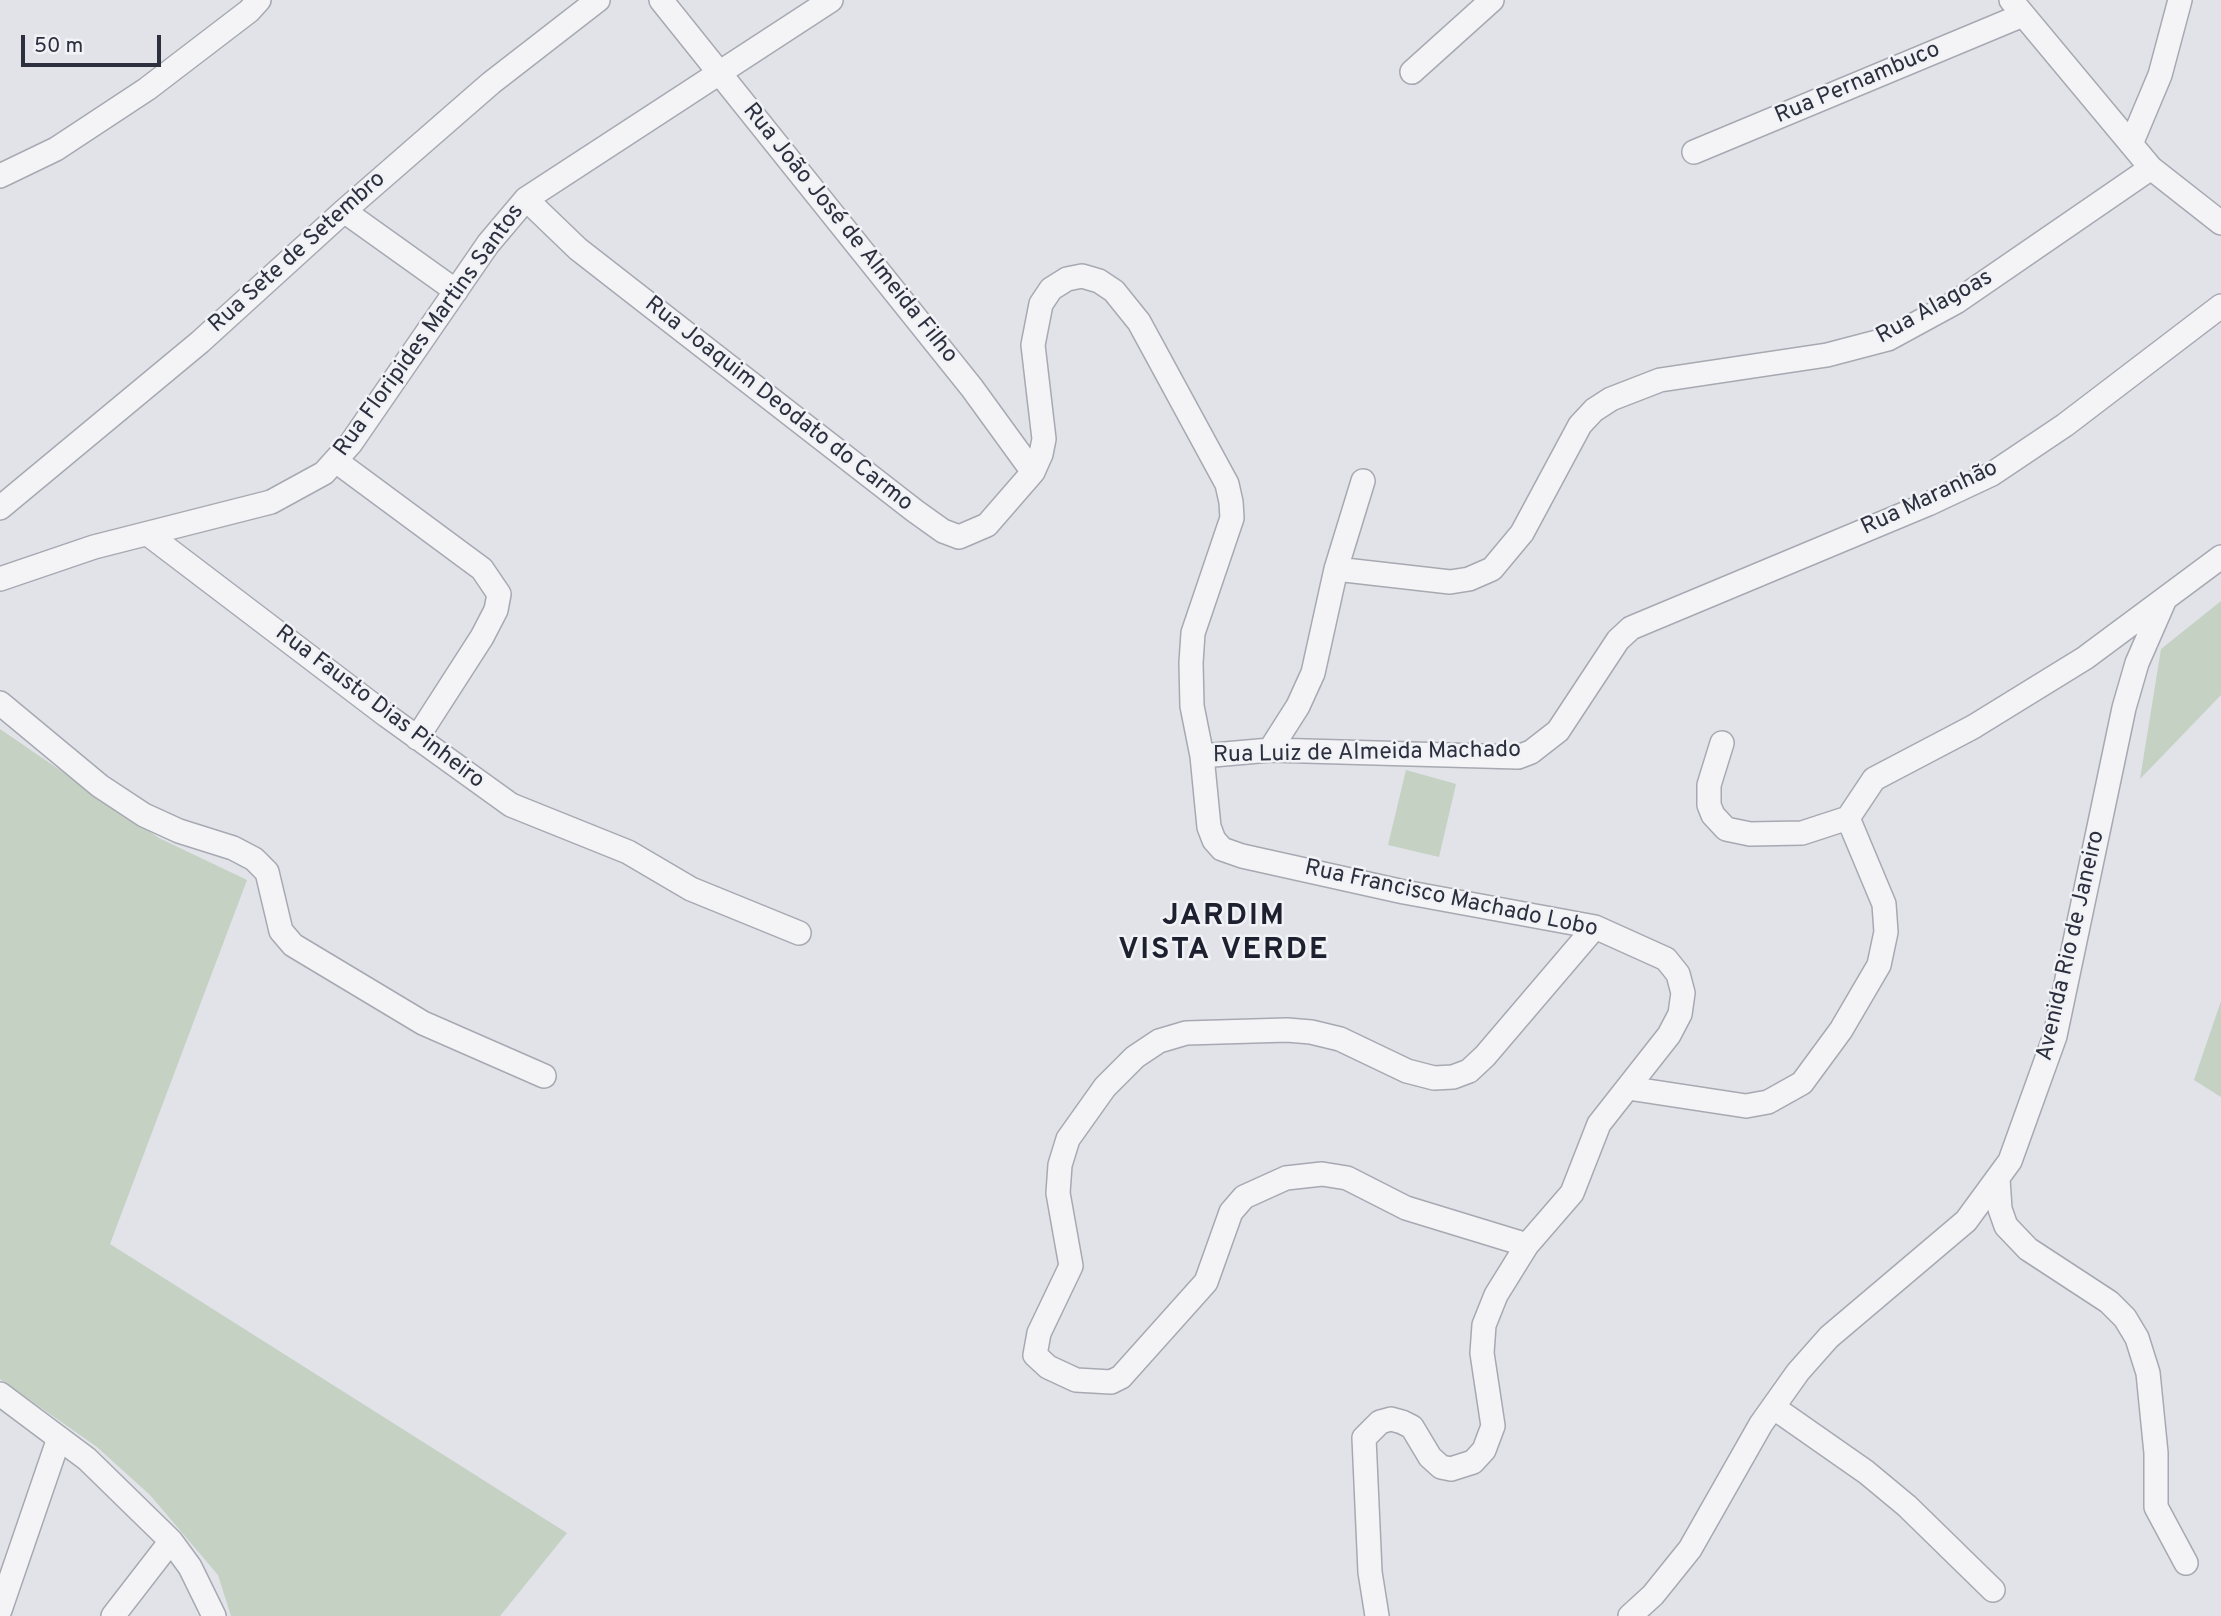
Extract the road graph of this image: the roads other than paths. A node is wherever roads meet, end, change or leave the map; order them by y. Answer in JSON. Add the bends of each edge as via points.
{"nodes":[{"id":1,"x":259,"y":0,"type":"edge"},
{"id":2,"x":598,"y":0,"type":"edge"},
{"id":3,"x":661,"y":0,"type":"edge"},
{"id":4,"x":831,"y":0,"type":"edge"},
{"id":5,"x":1492,"y":0,"type":"edge"},
{"id":6,"x":2180,"y":0,"type":"edge"},
{"id":7,"x":2017,"y":8,"type":"edge"},
{"id":8,"x":1412,"y":72,"type":"dead end"},
{"id":9,"x":720,"y":73,"type":"junction"},
{"id":10,"x":2131,"y":144,"type":"junction"},
{"id":11,"x":1694,"y":152,"type":"dead end"},
{"id":12,"x":2151,"y":168,"type":"junction"},
{"id":13,"x":0,"y":176,"type":"edge"},
{"id":14,"x":526,"y":199,"type":"junction"},
{"id":15,"x":344,"y":211,"type":"junction"},
{"id":16,"x":2221,"y":223,"type":"edge"},
{"id":17,"x":456,"y":291,"type":"junction"},
{"id":18,"x":2221,"y":306,"type":"edge"},
{"id":19,"x":336,"y":461,"type":"junction"},
{"id":20,"x":1033,"y":472,"type":"junction"},
{"id":21,"x":1363,"y":481,"type":"dead end"},
{"id":22,"x":0,"y":508,"type":"edge"},
{"id":23,"x":148,"y":534,"type":"junction"},
{"id":24,"x":2221,"y":558,"type":"edge"},
{"id":25,"x":1336,"y":569,"type":"junction"},
{"id":26,"x":0,"y":579,"type":"edge"},
{"id":27,"x":1723,"y":588,"type":"joint"},
{"id":28,"x":2165,"y":599,"type":"junction"},
{"id":29,"x":0,"y":703,"type":"edge"},
{"id":30,"x":417,"y":738,"type":"junction"},
{"id":31,"x":1722,"y":743,"type":"dead end"},
{"id":32,"x":1270,"y":750,"type":"junction"},
{"id":33,"x":1202,"y":756,"type":"junction"},
{"id":34,"x":1848,"y":818,"type":"junction"},
{"id":35,"x":1595,"y":927,"type":"junction"},
{"id":36,"x":799,"y":933,"type":"dead end"},
{"id":37,"x":544,"y":1076,"type":"dead end"},
{"id":38,"x":1628,"y":1088,"type":"junction"},
{"id":39,"x":1998,"y":1179,"type":"junction"},
{"id":40,"x":1527,"y":1245,"type":"junction"},
{"id":41,"x":0,"y":1394,"type":"edge"},
{"id":42,"x":1773,"y":1407,"type":"junction"},
{"id":43,"x":58,"y":1438,"type":"junction"},
{"id":44,"x":171,"y":1541,"type":"junction"},
{"id":45,"x":2186,"y":1563,"type":"dead end"},
{"id":46,"x":1993,"y":1590,"type":"dead end"},
{"id":47,"x":0,"y":1610,"type":"edge"},
{"id":48,"x":113,"y":1616,"type":"edge"},
{"id":49,"x":215,"y":1616,"type":"edge"},
{"id":50,"x":1377,"y":1616,"type":"edge"},
{"id":51,"x":1630,"y":1616,"type":"edge"}],
"edges":[{"from":1,"to":13,"type":"street","via":[[147,89],[56,149]]},
{"from":2,"to":15,"type":"street","name":"Rua Sete de Setembro","via":[[491,83]]},
{"from":3,"to":9,"type":"street","name":"Rua João José de Almeida Filho"},
{"from":4,"to":9,"type":"street","name":"Rua Floripides Martins Santos"},
{"from":5,"to":8,"type":"street"},
{"from":6,"to":10,"type":"street","via":[[2160,75]]},
{"from":7,"to":10,"type":"street"},
{"from":7,"to":11,"type":"street","name":"Rua Pernambuco"},
{"from":9,"to":14,"type":"street","name":"Rua Floripides Martins Santos"},
{"from":9,"to":20,"type":"street","name":"Rua João José de Almeida Filho","via":[[964,377]]},
{"from":10,"to":12,"type":"street"},
{"from":12,"to":16,"type":"street"},
{"from":12,"to":25,"type":"street","name":"Rua Alagoas","via":[[1956,302],[1888,339],[1837,353],[1660,380],[1611,399],[1580,425],[1522,533],[1492,569],[1450,582]]},
{"from":14,"to":17,"type":"street","name":"Rua Floripides Martins Santos"},
{"from":14,"to":20,"type":"street","name":"Rua Joaquim Deodato do Carmo","via":[[578,248],[943,531],[960,537],[987,526]]},
{"from":15,"to":17,"type":"street"},
{"from":15,"to":22,"type":"street","name":"Rua Sete de Setembro","via":[[200,342]]},
{"from":17,"to":19,"type":"street","name":"Rua Floripides Martins Santos"},
{"from":18,"to":27,"type":"street","name":"Rua Maranhão","via":[[2065,425],[1992,474]]},
{"from":19,"to":23,"type":"street","name":"Rua Floripides Martins Santos","via":[[308,484],[271,502]]},
{"from":19,"to":30,"type":"street","via":[[482,569],[499,594],[482,637]]},
{"from":20,"to":33,"type":"street","name":"Rua Luiz de Almeida Machado","via":[[1044,439],[1034,328],[1041,304],[1051,289],[1067,279],[1082,276],[1099,281],[1114,291],[1139,322],[1229,493],[1232,518],[1194,632],[1192,706]]},
{"from":21,"to":25,"type":"street"},
{"from":23,"to":26,"type":"street","name":"Rua Floripides Martins Santos"},
{"from":23,"to":30,"type":"street","name":"Rua Fausto Dias Pinheiro"},
{"from":24,"to":28,"type":"street"},
{"from":25,"to":32,"type":"street","via":[[1313,673]]},
{"from":27,"to":32,"type":"street","name":"Rua Luiz de Almeida Machado","via":[[1631,628],[1618,640],[1558,731],[1518,757]]},
{"from":28,"to":34,"type":"street","via":[[2085,659],[1973,727],[1874,779]]},
{"from":28,"to":39,"type":"street","name":"Avenida Rio de Janeiro","via":[[2137,663],[2124,708],[2055,1036],[2010,1161]]},
{"from":29,"to":37,"type":"street","via":[[100,786],[144,815],[254,859],[267,872],[281,931],[293,945],[423,1023]]},
{"from":30,"to":36,"type":"street","name":"Rua Fausto Dias Pinheiro","via":[[511,805],[628,852],[691,889]]},
{"from":31,"to":34,"type":"street","via":[[1709,785],[1709,805],[1726,829],[1750,834],[1802,833]]},
{"from":32,"to":33,"type":"street","name":"Rua Luiz de Almeida Machado"},
{"from":33,"to":35,"type":"street","name":"Rua Francisco Machado Lobo","via":[[1209,827],[1223,849],[1404,892]]},
{"from":34,"to":38,"type":"street","via":[[1877,882],[1886,932],[1870,983],[1818,1065],[1802,1083],[1768,1102],[1746,1106]]},
{"from":35,"to":38,"type":"street","name":"Rua Francisco Machado Lobo","via":[[1666,959],[1678,974],[1683,993],[1680,1014],[1669,1035]]},
{"from":35,"to":40,"type":"street","via":[[1485,1056],[1469,1071],[1453,1077],[1407,1071],[1340,1039],[1287,1030],[1186,1033],[1159,1041],[1135,1058],[1105,1087],[1068,1139],[1058,1193],[1071,1266],[1039,1334],[1035,1355],[1076,1380],[1121,1377],[1206,1282],[1231,1212],[1244,1197],[1286,1178],[1322,1174],[1347,1178],[1406,1208]]},
{"from":38,"to":40,"type":"street","name":"Rua Francisco Machado Lobo","via":[[1599,1124],[1572,1193]]},
{"from":39,"to":42,"type":"street","name":"Avenida Rio de Janeiro","via":[[1966,1221],[1829,1337]]},
{"from":39,"to":45,"type":"street","via":[[2006,1226],[2028,1249],[2109,1302],[2137,1338],[2148,1373],[2156,1507]]},
{"from":40,"to":50,"type":"street","name":"Rua Francisco Machado Lobo","via":[[1496,1295],[1484,1325],[1482,1353],[1493,1426],[1484,1450],[1473,1462],[1451,1469],[1430,1457],[1412,1427],[1402,1422],[1380,1422],[1364,1438],[1370,1572]]},
{"from":41,"to":43,"type":"street"},
{"from":42,"to":46,"type":"street","via":[[1908,1506]]},
{"from":42,"to":51,"type":"street","name":"Avenida Rio de Janeiro","via":[[1690,1549]]},
{"from":43,"to":44,"type":"street","via":[[87,1459]]},
{"from":43,"to":47,"type":"street"},
{"from":44,"to":48,"type":"street"},
{"from":44,"to":49,"type":"street"}]}
